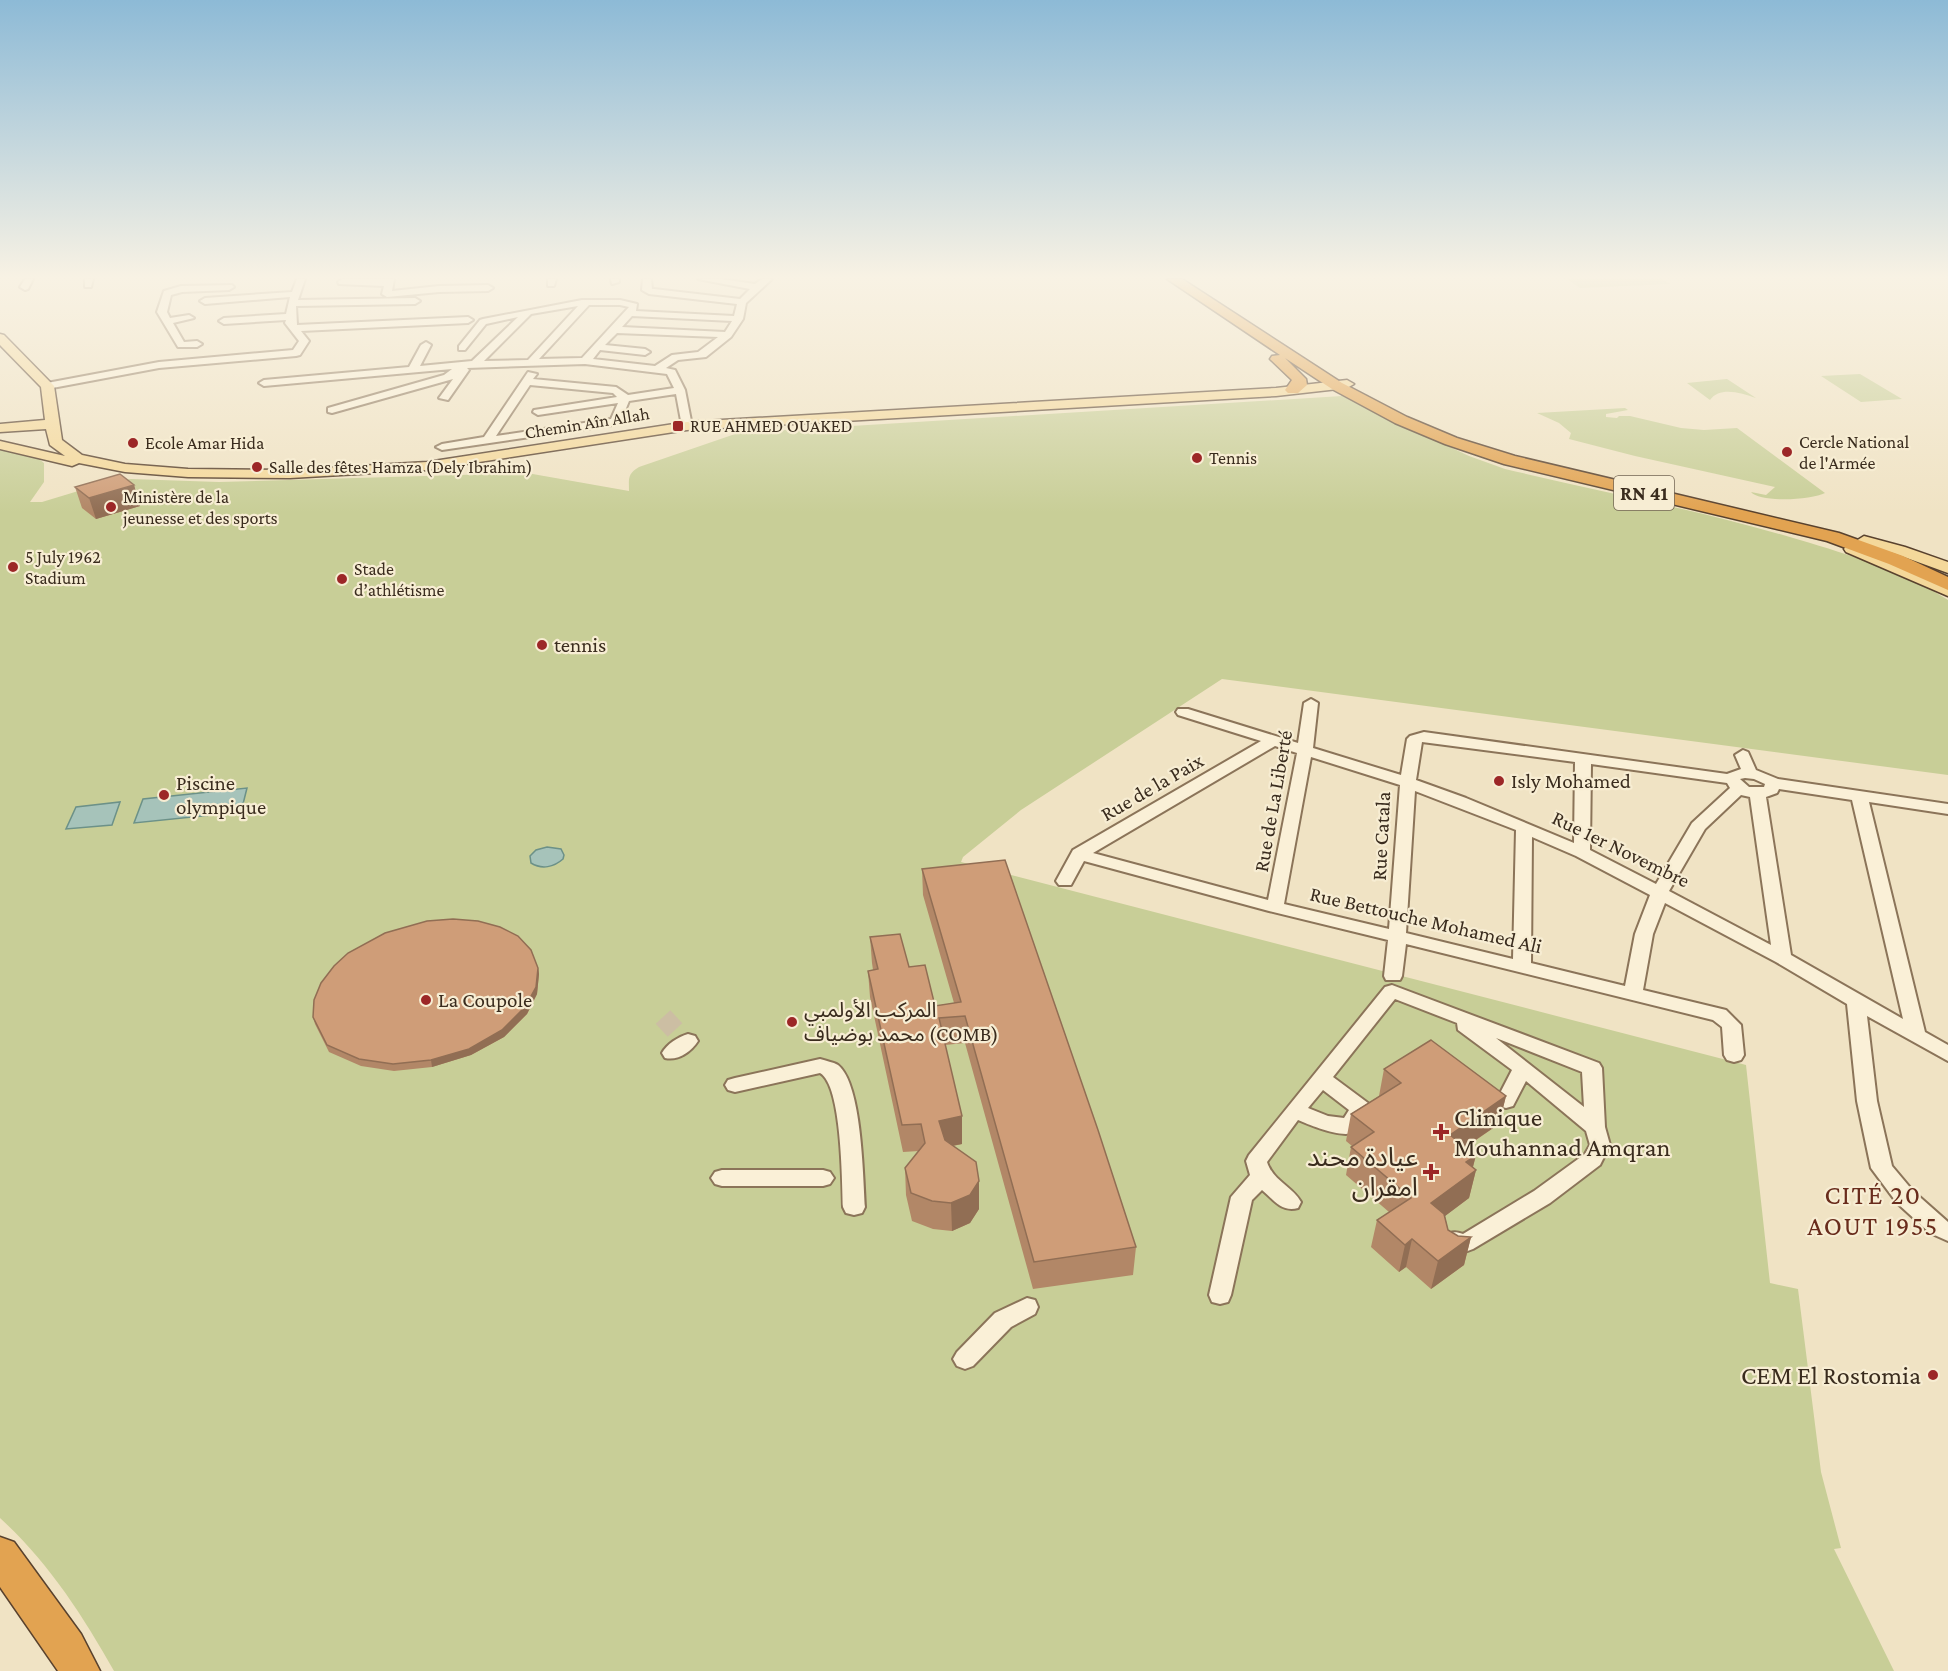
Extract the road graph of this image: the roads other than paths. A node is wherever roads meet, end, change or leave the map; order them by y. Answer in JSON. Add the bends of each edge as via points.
{"nodes":[{"id":1,"x":19,"y":357,"type":"edge"},
{"id":2,"x":188,"y":357,"type":"edge"},
{"id":3,"x":252,"y":357,"type":"edge"},
{"id":4,"x":420,"y":357,"type":"edge"},
{"id":5,"x":476,"y":357,"type":"edge"},
{"id":6,"x":539,"y":357,"type":"edge"},
{"id":7,"x":588,"y":357,"type":"edge"},
{"id":8,"x":676,"y":357,"type":"edge"},
{"id":9,"x":1274,"y":357,"type":"edge"},
{"id":10,"x":1295,"y":357,"type":"edge"},
{"id":11,"x":1301,"y":357,"type":"edge"},
{"id":12,"x":585,"y":361,"type":"junction"},
{"id":13,"x":185,"y":363,"type":"junction"},
{"id":14,"x":534,"y":363,"type":"junction"},
{"id":15,"x":468,"y":364,"type":"junction"},
{"id":16,"x":413,"y":369,"type":"junction"},
{"id":17,"x":657,"y":369,"type":"junction"},
{"id":18,"x":527,"y":382,"type":"junction"},
{"id":19,"x":264,"y":383,"type":"dead end"},
{"id":20,"x":47,"y":386,"type":"junction"},
{"id":21,"x":1345,"y":387,"type":"junction"},
{"id":22,"x":680,"y":390,"type":"junction"},
{"id":23,"x":1293,"y":390,"type":"junction"},
{"id":24,"x":444,"y":398,"type":"dead end"},
{"id":25,"x":625,"y":398,"type":"junction"},
{"id":26,"x":332,"y":410,"type":"dead end"},
{"id":27,"x":538,"y":412,"type":"dead end"},
{"id":28,"x":0,"y":428,"type":"edge"},
{"id":29,"x":50,"y":428,"type":"junction"},
{"id":30,"x":688,"y":429,"type":"junction"},
{"id":31,"x":488,"y":440,"type":"junction"},
{"id":32,"x":3,"y":445,"type":"edge"},
{"id":33,"x":442,"y":447,"type":"dead end"},
{"id":34,"x":115,"y":469,"type":"junction"},
{"id":35,"x":1787,"y":526,"type":"junction"},
{"id":36,"x":1864,"y":541,"type":"junction"},
{"id":37,"x":1922,"y":543,"type":"dead end"},
{"id":38,"x":1899,"y":550,"type":"junction"},
{"id":39,"x":1948,"y":568,"type":"edge"},
{"id":40,"x":1948,"y":576,"type":"edge"},
{"id":41,"x":1948,"y":584,"type":"edge"},
{"id":42,"x":1948,"y":591,"type":"edge"},
{"id":43,"x":1311,"y":703,"type":"dead end"},
{"id":44,"x":1182,"y":712,"type":"dead end"},
{"id":45,"x":1273,"y":741,"type":"junction"},
{"id":46,"x":1305,"y":750,"type":"junction"},
{"id":47,"x":1743,"y":755,"type":"dead end"},
{"id":48,"x":1583,"y":759,"type":"junction"},
{"id":49,"x":1750,"y":772,"type":"junction"},
{"id":50,"x":1406,"y":782,"type":"junction"},
{"id":51,"x":1736,"y":783,"type":"junction"},
{"id":52,"x":1773,"y":783,"type":"junction"},
{"id":53,"x":1757,"y":793,"type":"junction"},
{"id":54,"x":1860,"y":798,"type":"junction"},
{"id":55,"x":1948,"y":809,"type":"edge"},
{"id":56,"x":1524,"y":828,"type":"junction"},
{"id":57,"x":1582,"y":852,"type":"junction"},
{"id":58,"x":1079,"y":854,"type":"junction"},
{"id":59,"x":1065,"y":881,"type":"dead end"},
{"id":60,"x":1660,"y":892,"type":"junction"},
{"id":61,"x":1275,"y":907,"type":"junction"},
{"id":62,"x":1398,"y":937,"type":"junction"},
{"id":63,"x":1782,"y":958,"type":"junction"},
{"id":64,"x":1522,"y":965,"type":"junction"},
{"id":65,"x":1393,"y":976,"type":"dead end"},
{"id":66,"x":1633,"y":993,"type":"junction"},
{"id":67,"x":1856,"y":1002,"type":"junction"},
{"id":68,"x":1448,"y":1012,"type":"junction"},
{"id":69,"x":1916,"y":1036,"type":"junction"},
{"id":70,"x":688,"y":1041,"type":"dead end"},
{"id":71,"x":672,"y":1053,"type":"dead end"},
{"id":72,"x":1948,"y":1054,"type":"edge"},
{"id":73,"x":1734,"y":1055,"type":"dead end"},
{"id":74,"x":1523,"y":1068,"type":"junction"},
{"id":75,"x":1321,"y":1078,"type":"junction"},
{"id":76,"x":735,"y":1085,"type":"dead end"},
{"id":77,"x":1506,"y":1101,"type":"edge"},
{"id":78,"x":1294,"y":1111,"type":"junction"},
{"id":79,"x":1595,"y":1126,"type":"junction"},
{"id":80,"x":722,"y":1178,"type":"dead end"},
{"id":81,"x":823,"y":1178,"type":"dead end"},
{"id":82,"x":1261,"y":1178,"type":"junction"},
{"id":83,"x":1290,"y":1202,"type":"dead end"},
{"id":84,"x":854,"y":1207,"type":"dead end"},
{"id":85,"x":1948,"y":1232,"type":"edge"},
{"id":86,"x":1465,"y":1243,"type":"edge"},
{"id":87,"x":1220,"y":1295,"type":"dead end"},
{"id":88,"x":1027,"y":1307,"type":"dead end"},
{"id":89,"x":964,"y":1359,"type":"dead end"},
{"id":90,"x":0,"y":1555,"type":"edge"},
{"id":91,"x":80,"y":1671,"type":"edge"}],
"edges":[{"from":1,"to":20,"type":"main road"},
{"from":2,"to":13,"type":"street"},
{"from":3,"to":13,"type":"street"},
{"from":4,"to":16,"type":"street"},
{"from":5,"to":15,"type":"street"},
{"from":6,"to":14,"type":"street"},
{"from":7,"to":12,"type":"street"},
{"from":8,"to":17,"type":"street"},
{"from":9,"to":23,"type":"highway","via":[[1297,376],[1299,385]]},
{"from":10,"to":21,"type":"highway","number":"RN 41"},
{"from":11,"to":21,"type":"highway","number":"RN 41"},
{"from":12,"to":14,"type":"street"},
{"from":12,"to":17,"type":"street"},
{"from":13,"to":20,"type":"street"},
{"from":14,"to":15,"type":"street"},
{"from":14,"to":18,"type":"street"},
{"from":15,"to":16,"type":"street"},
{"from":15,"to":24,"type":"street"},
{"from":15,"to":26,"type":"street","via":[[448,377]]},
{"from":16,"to":19,"type":"street"},
{"from":17,"to":22,"type":"street","via":[[673,374]]},
{"from":18,"to":25,"type":"street","via":[[616,390]]},
{"from":18,"to":31,"type":"street"},
{"from":20,"to":29,"type":"main road"},
{"from":21,"to":23,"type":"main road","name":"Chemin Aîn Allah"},
{"from":21,"to":30,"type":"main road","name":"Chemin Aîn Allah","via":[[1162,403]]},
{"from":21,"to":35,"type":"highway","number":"RN 41","via":[[1401,420],[1502,458]]},
{"from":21,"to":36,"type":"highway","number":"RN 41","via":[[1413,419],[1499,451],[1784,518]]},
{"from":22,"to":25,"type":"street"},
{"from":22,"to":30,"type":"street"},
{"from":23,"to":30,"type":"main road","name":"Chemin Aîn Allah"},
{"from":25,"to":27,"type":"street"},
{"from":25,"to":31,"type":"street","via":[[616,421]]},
{"from":28,"to":29,"type":"main road"},
{"from":29,"to":32,"type":"main road","via":[[37,440]]},
{"from":29,"to":34,"type":"main road","name":"Chemin Aîn Allah","via":[[77,458]]},
{"from":30,"to":34,"type":"main road","name":"Chemin Aîn Allah","via":[[567,458],[471,465],[259,479],[167,476]]},
{"from":31,"to":33,"type":"street"},
{"from":32,"to":34,"type":"main road","name":"Chemin Aîn Allah"},
{"from":35,"to":41,"type":"highway","number":"RN 41","via":[[1861,547]]},
{"from":35,"to":42,"type":"main road","via":[[1840,544]]},
{"from":36,"to":38,"type":"main road"},
{"from":36,"to":40,"type":"highway","number":"RN 41"},
{"from":37,"to":38,"type":"main road","via":[[1916,549]]},
{"from":38,"to":39,"type":"main road"},
{"from":43,"to":46,"type":"street","name":"Rue de La Liberté"},
{"from":44,"to":45,"type":"street","name":"Rue 1er Novembre"},
{"from":45,"to":46,"type":"street","name":"Rue 1er Novembre"},
{"from":45,"to":58,"type":"street","name":"Rue de la Paix"},
{"from":46,"to":50,"type":"street","name":"Rue 1er Novembre"},
{"from":46,"to":61,"type":"street","name":"Rue de La Liberté"},
{"from":47,"to":49,"type":"street"},
{"from":48,"to":50,"type":"street","name":"Rue Catala","via":[[1418,737]]},
{"from":48,"to":51,"type":"street"},
{"from":48,"to":57,"type":"street"},
{"from":49,"to":51,"type":"street","via":[[1734,775]]},
{"from":49,"to":52,"type":"street"},
{"from":50,"to":56,"type":"street","name":"Rue 1er Novembre"},
{"from":50,"to":62,"type":"street","name":"Rue Catala"},
{"from":51,"to":53,"type":"street"},
{"from":51,"to":60,"type":"street","via":[[1698,826]]},
{"from":52,"to":53,"type":"street","via":[[1771,789]]},
{"from":52,"to":54,"type":"street"},
{"from":53,"to":63,"type":"street"},
{"from":54,"to":55,"type":"street"},
{"from":54,"to":69,"type":"street"},
{"from":56,"to":57,"type":"street","name":"Rue 1er Novembre"},
{"from":56,"to":64,"type":"street"},
{"from":57,"to":60,"type":"street","name":"Rue 1er Novembre"},
{"from":58,"to":59,"type":"street"},
{"from":58,"to":61,"type":"street","name":"Rue Bettouche Mohamed Ali"},
{"from":60,"to":63,"type":"street","name":"Rue 1er Novembre"},
{"from":60,"to":66,"type":"street","via":[[1644,934]]},
{"from":61,"to":62,"type":"street","name":"Rue Bettouche Mohamed Ali"},
{"from":62,"to":64,"type":"street","name":"Rue Bettouche Mohamed Ali"},
{"from":62,"to":65,"type":"street","name":"Rue Catala"},
{"from":63,"to":67,"type":"street","name":"Rue 1er Novembre"},
{"from":64,"to":66,"type":"street","name":"Rue Bettouche Mohamed Ali"},
{"from":66,"to":73,"type":"street","name":"Rue Bettouche Mohamed Ali","via":[[1727,1019]]},
{"from":67,"to":69,"type":"street","name":"Rue 1er Novembre"},
{"from":67,"to":85,"type":"street","via":[[1867,1101],[1882,1168],[1905,1197]]},
{"from":68,"to":74,"type":"street"},
{"from":68,"to":75,"type":"street","via":[[1392,991]]},
{"from":68,"to":79,"type":"street","via":[[1592,1068]]},
{"from":69,"to":72,"type":"street","name":"Rue 1er Novembre"},
{"from":70,"to":71,"type":"street"},
{"from":74,"to":77,"type":"street"},
{"from":74,"to":79,"type":"street"},
{"from":75,"to":78,"type":"street"},
{"from":75,"to":78,"type":"street","via":[[1361,1108],[1349,1126],[1326,1123]]},
{"from":76,"to":84,"type":"street","via":[[820,1066],[832,1070],[840,1085],[850,1141]]},
{"from":78,"to":82,"type":"street","via":[[1256,1161]]},
{"from":79,"to":86,"type":"street","via":[[1600,1145],[1593,1159],[1542,1197]]},
{"from":80,"to":81,"type":"street"},
{"from":82,"to":83,"type":"street"},
{"from":82,"to":87,"type":"street","via":[[1242,1197]]},
{"from":88,"to":89,"type":"street","via":[[1003,1320]]},
{"from":90,"to":91,"type":"highway","via":[[68,1648]]}]}
